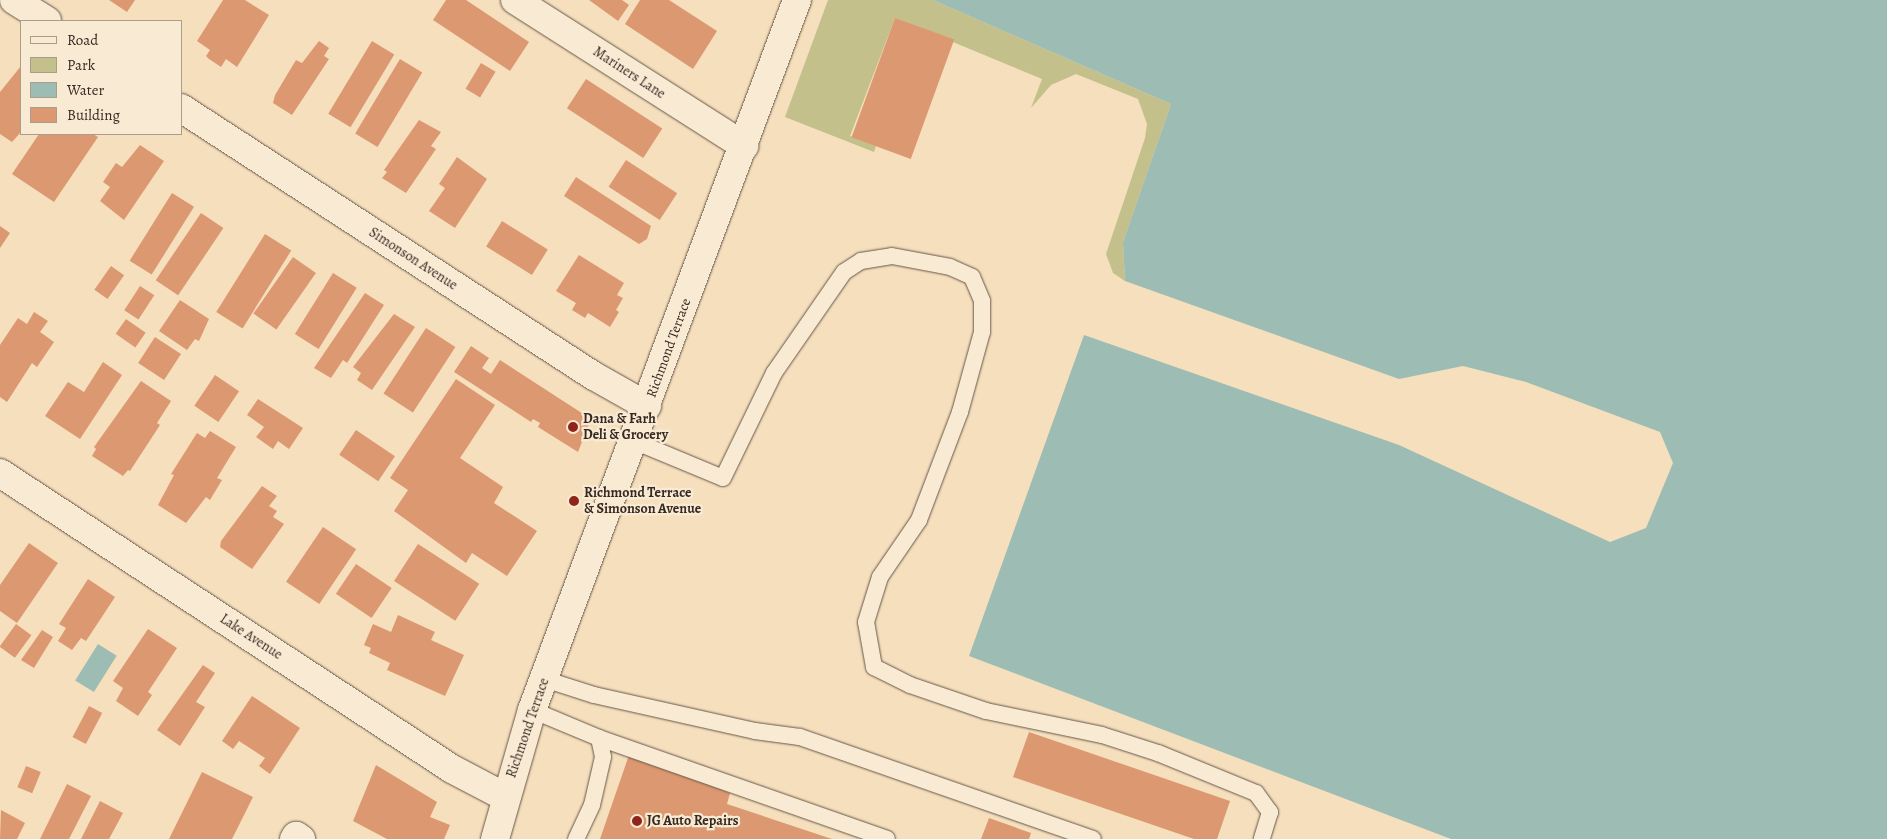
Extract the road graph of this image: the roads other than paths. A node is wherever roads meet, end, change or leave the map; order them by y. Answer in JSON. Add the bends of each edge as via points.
{"nodes":[{"id":1,"x":14,"y":0,"type":"edge"},
{"id":2,"x":515,"y":0,"type":"edge"},
{"id":3,"x":798,"y":0,"type":"edge"},
{"id":4,"x":45,"y":20,"type":"edge"},
{"id":5,"x":182,"y":109,"type":"edge"},
{"id":6,"x":744,"y":146,"type":"junction"},
{"id":7,"x":647,"y":406,"type":"junction"},
{"id":8,"x":634,"y":441,"type":"junction"},
{"id":9,"x":0,"y":473,"type":"edge"},
{"id":10,"x":544,"y":679,"type":"junction"},
{"id":11,"x":532,"y":710,"type":"junction"},
{"id":12,"x":600,"y":738,"type":"junction"},
{"id":13,"x":505,"y":797,"type":"junction"},
{"id":14,"x":294,"y":839,"type":"edge"},
{"id":15,"x":301,"y":839,"type":"edge"},
{"id":16,"x":495,"y":839,"type":"edge"},
{"id":17,"x":576,"y":839,"type":"edge"},
{"id":18,"x":887,"y":839,"type":"edge"},
{"id":19,"x":1093,"y":839,"type":"edge"},
{"id":20,"x":1262,"y":839,"type":"edge"}],
"edges":[{"from":1,"to":4,"type":"street"},
{"from":2,"to":6,"type":"street","name":"Mariners Lane"},
{"from":3,"to":6,"type":"street","name":"Richmond Terrace"},
{"from":5,"to":7,"type":"street","name":"Simonson Avenue","via":[[586,371]]},
{"from":6,"to":7,"type":"street","name":"Richmond Terrace"},
{"from":7,"to":8,"type":"street","name":"Richmond Terrace"},
{"from":8,"to":10,"type":"street","name":"Richmond Terrace"},
{"from":8,"to":20,"type":"lane","via":[[723,478],[774,373],[844,272],[861,261],[892,256],[950,267],[972,277],[982,301],[982,332],[960,412],[919,520],[880,577],[866,622],[874,667],[910,684],[986,711],[1102,735],[1158,753],[1256,792],[1270,812]]},
{"from":9,"to":13,"type":"street","name":"Lake Avenue","via":[[452,769]]},
{"from":10,"to":11,"type":"street","name":"Richmond Terrace"},
{"from":10,"to":19,"type":"lane","via":[[594,695],[800,738]]},
{"from":11,"to":12,"type":"lane"},
{"from":11,"to":13,"type":"street","name":"Richmond Terrace"},
{"from":12,"to":17,"type":"lane","via":[[603,757],[592,805]]},
{"from":12,"to":18,"type":"lane"},
{"from":13,"to":16,"type":"street","name":"Richmond Terrace"},
{"from":14,"to":15,"type":"street","via":[[296,836]]}]}
